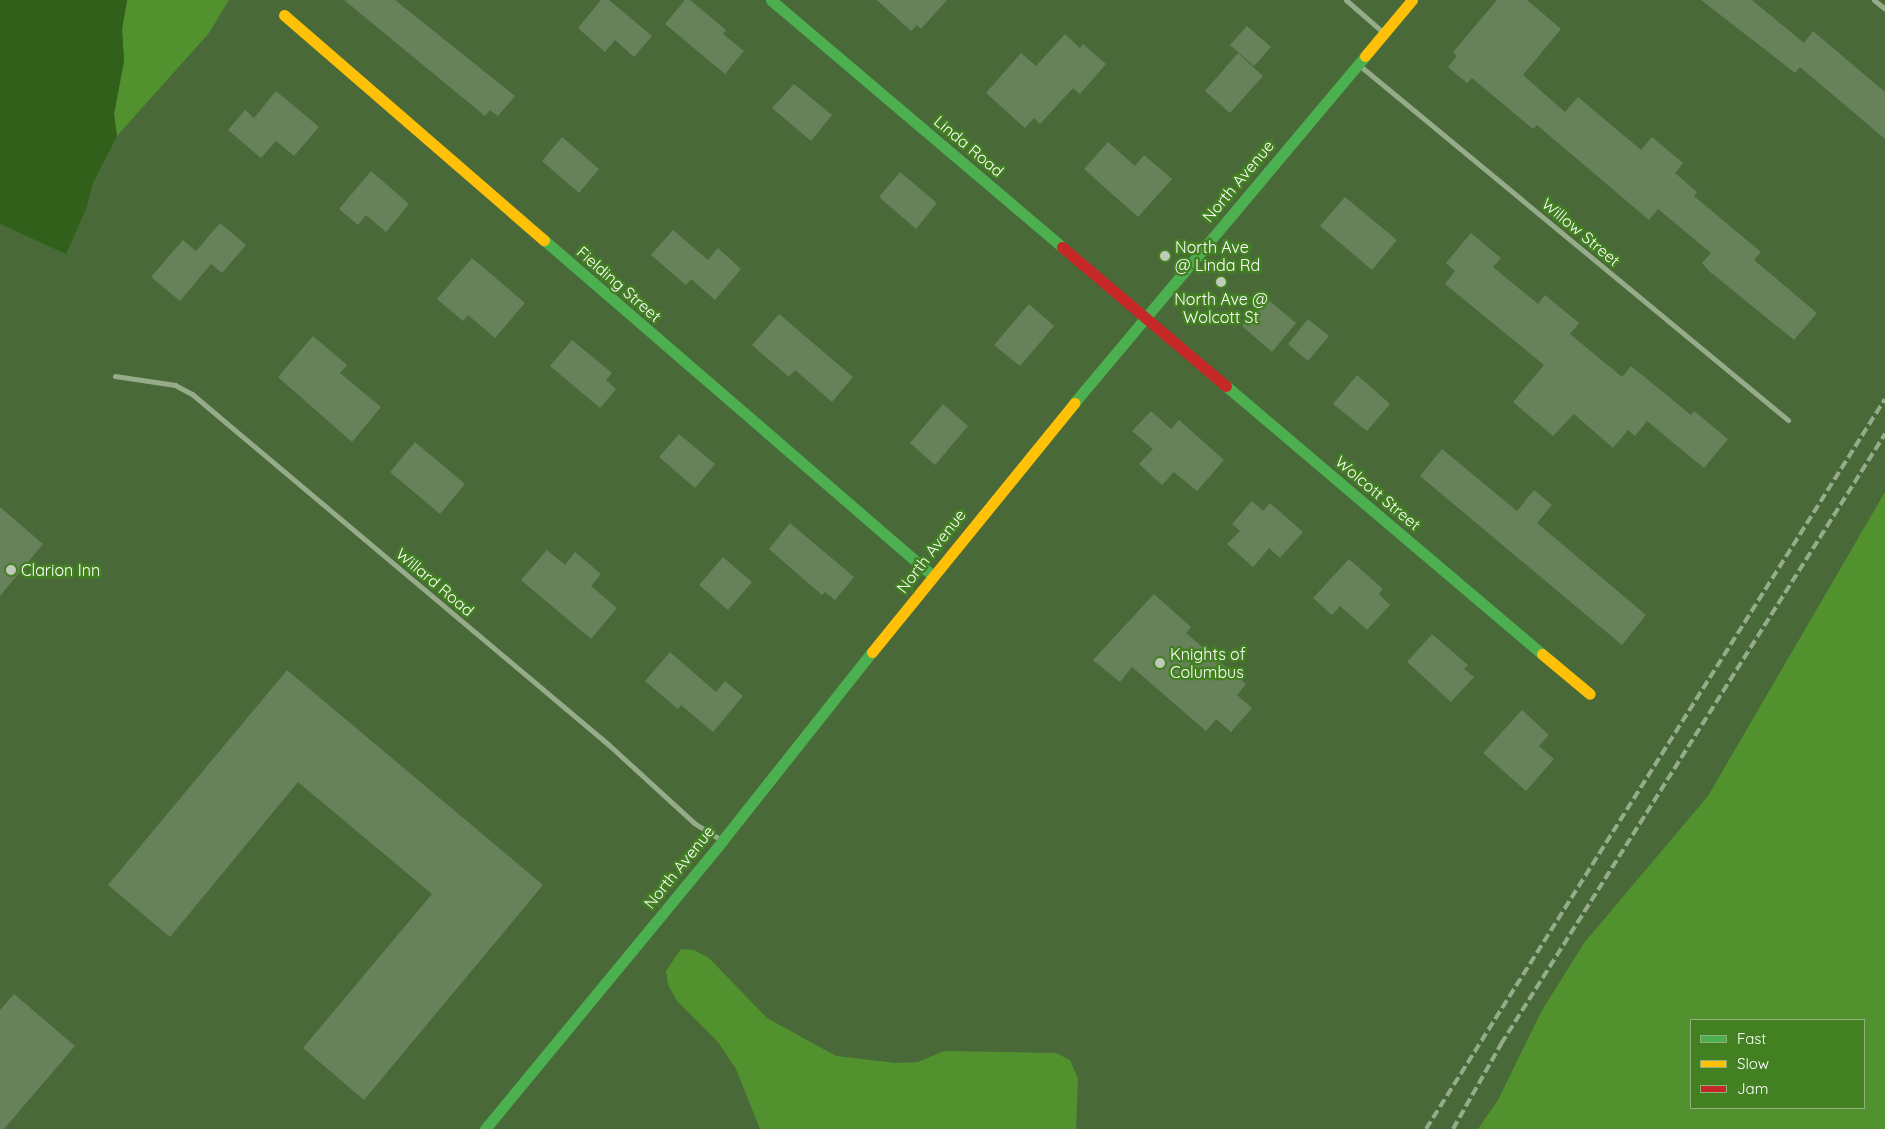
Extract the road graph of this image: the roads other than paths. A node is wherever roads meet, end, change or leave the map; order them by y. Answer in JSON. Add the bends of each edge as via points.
{"nodes":[{"id":1,"x":771,"y":0,"type":"edge"},
{"id":2,"x":1346,"y":0,"type":"edge"},
{"id":3,"x":1412,"y":0,"type":"edge"},
{"id":4,"x":1874,"y":0,"type":"edge"},
{"id":5,"x":1885,"y":9,"type":"edge"},
{"id":6,"x":284,"y":16,"type":"dead end"},
{"id":7,"x":1384,"y":33,"type":"junction"},
{"id":8,"x":1358,"y":64,"type":"junction"},
{"id":9,"x":1146,"y":316,"type":"junction"},
{"id":10,"x":115,"y":376,"type":"dead end"},
{"id":11,"x":1788,"y":420,"type":"dead end"},
{"id":12,"x":933,"y":576,"type":"junction"},
{"id":13,"x":1590,"y":694,"type":"dead end"},
{"id":14,"x":722,"y":841,"type":"junction"},
{"id":15,"x":485,"y":1129,"type":"edge"}],
"edges":[{"from":1,"to":9,"type":"street","name":"Linda Road"},
{"from":2,"to":7,"type":"street"},
{"from":3,"to":7,"type":"street","name":"North Avenue"},
{"from":4,"to":5,"type":"street"},
{"from":6,"to":12,"type":"street","name":"Fielding Street"},
{"from":7,"to":8,"type":"street","name":"North Avenue"},
{"from":8,"to":9,"type":"street","name":"North Avenue"},
{"from":8,"to":11,"type":"street","name":"Willow Street"},
{"from":9,"to":12,"type":"street","name":"North Avenue"},
{"from":9,"to":13,"type":"street","name":"Wolcott Street"},
{"from":10,"to":14,"type":"street","name":"Willard Road","via":[[175,385],[192,394],[610,745],[694,822]]},
{"from":12,"to":14,"type":"street","name":"North Avenue"},
{"from":14,"to":15,"type":"street","name":"North Avenue"}]}
